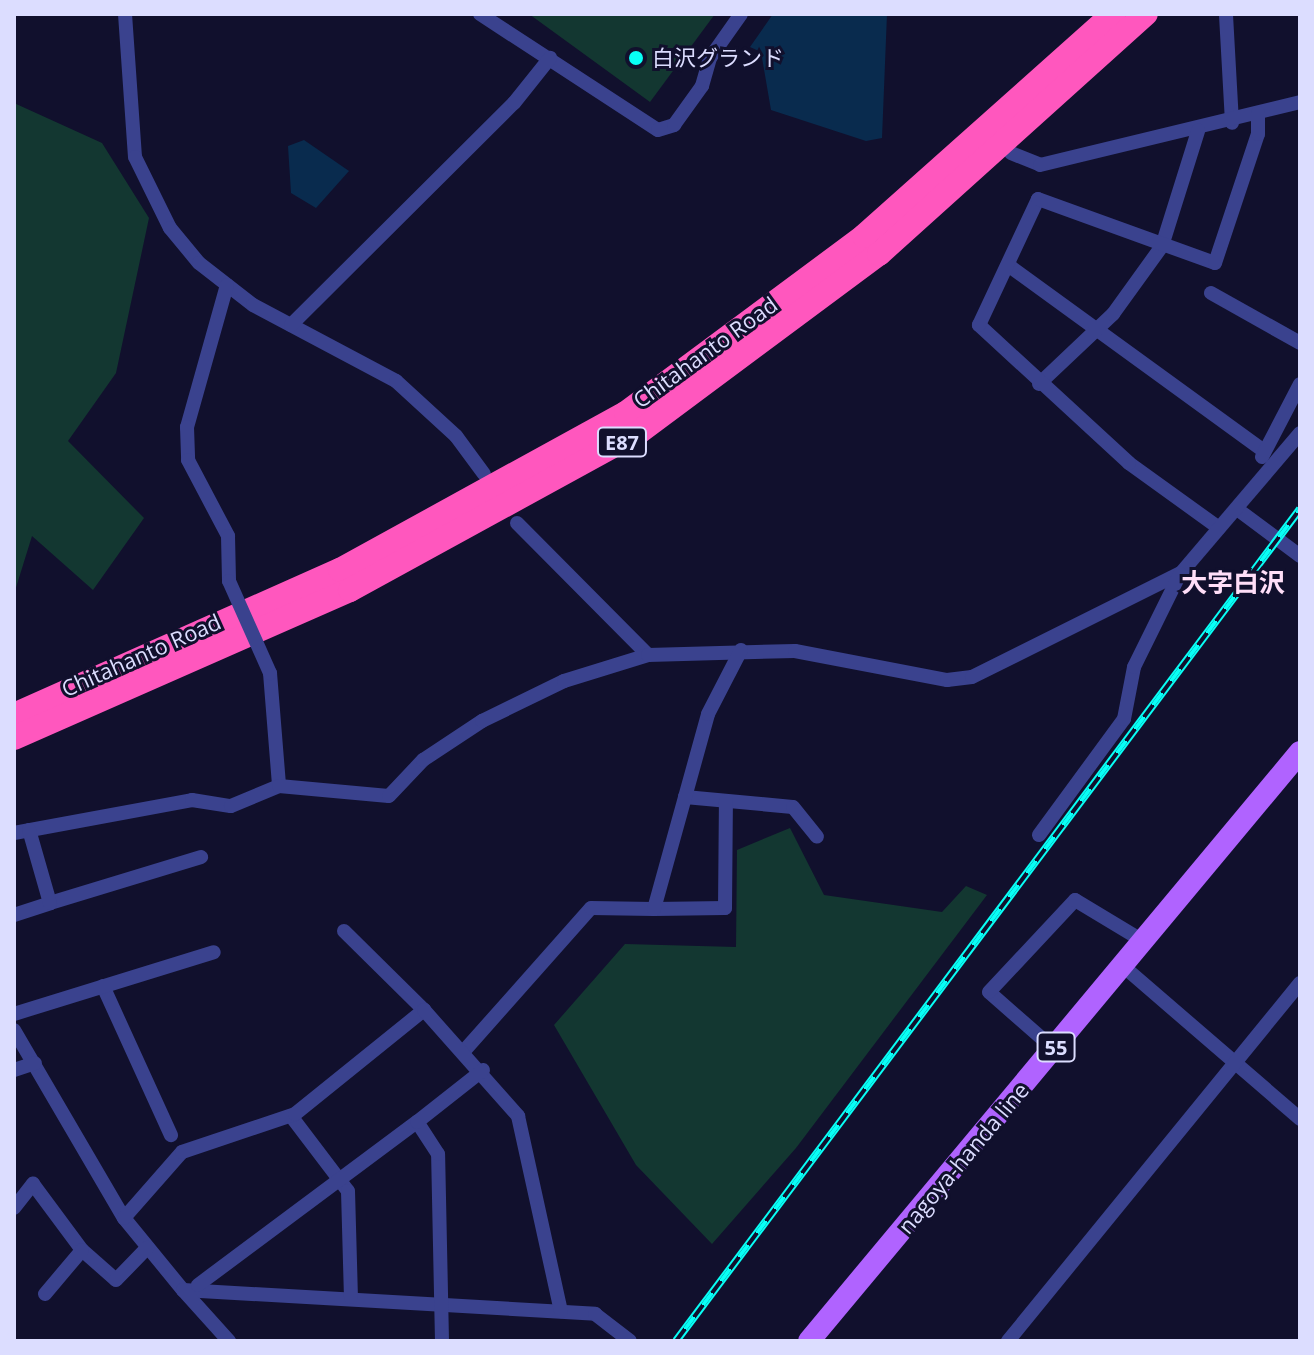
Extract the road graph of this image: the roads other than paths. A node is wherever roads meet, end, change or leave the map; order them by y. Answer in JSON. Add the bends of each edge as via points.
{"nodes":[{"id":1,"x":125,"y":14,"type":"edge"},
{"id":2,"x":480,"y":14,"type":"edge"},
{"id":3,"x":741,"y":14,"type":"edge"},
{"id":4,"x":1113,"y":14,"type":"edge"},
{"id":5,"x":1146,"y":14,"type":"edge"},
{"id":6,"x":1226,"y":15,"type":"edge"},
{"id":7,"x":550,"y":58,"type":"junction"},
{"id":8,"x":1300,"y":102,"type":"edge"},
{"id":9,"x":1258,"y":113,"type":"junction"},
{"id":10,"x":1232,"y":123,"type":"junction"},
{"id":11,"x":1198,"y":131,"type":"junction"},
{"id":12,"x":1011,"y":153,"type":"dead end"},
{"id":13,"x":1162,"y":246,"type":"junction"},
{"id":14,"x":1008,"y":265,"type":"junction"},
{"id":15,"x":227,"y":285,"type":"junction"},
{"id":16,"x":1211,"y":293,"type":"dead end"},
{"id":17,"x":291,"y":325,"type":"junction"},
{"id":18,"x":1097,"y":328,"type":"junction"},
{"id":19,"x":1300,"y":343,"type":"edge"},
{"id":20,"x":1039,"y":384,"type":"junction"},
{"id":21,"x":1300,"y":384,"type":"edge"},
{"id":22,"x":1300,"y":433,"type":"edge"},
{"id":23,"x":1261,"y":449,"type":"junction"},
{"id":24,"x":1263,"y":469,"type":"junction"},
{"id":25,"x":484,"y":474,"type":"dead end"},
{"id":26,"x":1237,"y":509,"type":"junction"},
{"id":27,"x":517,"y":523,"type":"dead end"},
{"id":28,"x":1219,"y":528,"type":"junction"},
{"id":29,"x":1300,"y":556,"type":"edge"},
{"id":30,"x":1181,"y":573,"type":"junction"},
{"id":31,"x":741,"y":650,"type":"junction"},
{"id":32,"x":648,"y":655,"type":"junction"},
{"id":33,"x":14,"y":715,"type":"edge"},
{"id":34,"x":14,"y":738,"type":"edge"},
{"id":35,"x":1300,"y":752,"type":"edge"},
{"id":36,"x":279,"y":786,"type":"junction"},
{"id":37,"x":685,"y":797,"type":"junction"},
{"id":38,"x":726,"y":801,"type":"junction"},
{"id":39,"x":21,"y":831,"type":"edge"},
{"id":40,"x":1039,"y":835,"type":"dead end"},
{"id":41,"x":817,"y":837,"type":"dead end"},
{"id":42,"x":201,"y":857,"type":"dead end"},
{"id":43,"x":50,"y":903,"type":"junction"},
{"id":44,"x":654,"y":909,"type":"junction"},
{"id":45,"x":14,"y":915,"type":"edge"},
{"id":46,"x":344,"y":931,"type":"dead end"},
{"id":47,"x":1143,"y":941,"type":"junction"},
{"id":48,"x":214,"y":952,"type":"dead end"},
{"id":49,"x":1123,"y":966,"type":"junction"},
{"id":50,"x":1300,"y":983,"type":"edge"},
{"id":51,"x":103,"y":986,"type":"junction"},
{"id":52,"x":424,"y":1010,"type":"junction"},
{"id":53,"x":14,"y":1014,"type":"edge"},
{"id":54,"x":14,"y":1030,"type":"edge"},
{"id":55,"x":1054,"y":1049,"type":"junction"},
{"id":56,"x":464,"y":1051,"type":"junction"},
{"id":57,"x":35,"y":1063,"type":"junction"},
{"id":58,"x":1233,"y":1065,"type":"junction"},
{"id":59,"x":14,"y":1070,"type":"edge"},
{"id":60,"x":483,"y":1070,"type":"junction"},
{"id":61,"x":291,"y":1116,"type":"junction"},
{"id":62,"x":1300,"y":1119,"type":"edge"},
{"id":63,"x":417,"y":1122,"type":"junction"},
{"id":64,"x":171,"y":1135,"type":"dead end"},
{"id":65,"x":343,"y":1179,"type":"junction"},
{"id":66,"x":14,"y":1208,"type":"edge"},
{"id":67,"x":124,"y":1218,"type":"junction"},
{"id":68,"x":147,"y":1248,"type":"junction"},
{"id":69,"x":82,"y":1250,"type":"junction"},
{"id":70,"x":190,"y":1288,"type":"junction"},
{"id":71,"x":45,"y":1294,"type":"dead end"},
{"id":72,"x":351,"y":1297,"type":"junction"},
{"id":73,"x":444,"y":1305,"type":"junction"},
{"id":74,"x":561,"y":1311,"type":"junction"},
{"id":75,"x":229,"y":1341,"type":"edge"},
{"id":76,"x":442,"y":1341,"type":"edge"},
{"id":77,"x":630,"y":1341,"type":"edge"},
{"id":78,"x":809,"y":1341,"type":"edge"},
{"id":79,"x":1008,"y":1341,"type":"edge"}],
"edges":[{"from":1,"to":15,"type":"street","via":[[135,157],[170,228]]},
{"from":2,"to":7,"type":"street"},
{"from":3,"to":7,"type":"street","via":[[710,58],[702,86],[666,130],[647,127]]},
{"from":4,"to":33,"type":"highway","name":"Chitahanto Road","number":"E87","via":[[864,236],[626,413],[340,570]]},
{"from":5,"to":34,"type":"highway","name":"Chitahanto Road","number":"E87","via":[[879,254],[639,432],[350,590]]},
{"from":6,"to":10,"type":"street"},
{"from":7,"to":17,"type":"street","via":[[514,103]]},
{"from":8,"to":9,"type":"street"},
{"from":9,"to":10,"type":"street"},
{"from":9,"to":13,"type":"street","via":[[1258,134],[1215,263]]},
{"from":10,"to":11,"type":"street"},
{"from":11,"to":12,"type":"street","via":[[1040,165]]},
{"from":11,"to":13,"type":"street"},
{"from":13,"to":14,"type":"street","via":[[1038,199]]},
{"from":13,"to":18,"type":"street"},
{"from":14,"to":18,"type":"street"},
{"from":14,"to":20,"type":"street","via":[[980,332]]},
{"from":15,"to":17,"type":"street"},
{"from":15,"to":36,"type":"street","bridge":true,"via":[[187,427],[188,460],[228,536],[229,581],[270,673]]},
{"from":16,"to":19,"type":"street"},
{"from":17,"to":25,"type":"street","via":[[396,381],[456,436]]},
{"from":18,"to":20,"type":"street"},
{"from":18,"to":23,"type":"street"},
{"from":20,"to":28,"type":"street","via":[[1129,463]]},
{"from":21,"to":23,"type":"street"},
{"from":22,"to":24,"type":"street"},
{"from":23,"to":24,"type":"street"},
{"from":24,"to":26,"type":"street"},
{"from":26,"to":28,"type":"street"},
{"from":26,"to":29,"type":"street"},
{"from":27,"to":32,"type":"street"},
{"from":28,"to":30,"type":"street"},
{"from":30,"to":31,"type":"street","via":[[972,677],[947,680],[795,651]]},
{"from":30,"to":40,"type":"street","via":[[1134,667],[1124,719]]},
{"from":31,"to":32,"type":"street"},
{"from":31,"to":37,"type":"street","via":[[708,714]]},
{"from":32,"to":36,"type":"street","via":[[564,681],[482,721],[423,760],[389,796]]},
{"from":35,"to":47,"type":"main road","name":"nagoya-handa line","number":"55"},
{"from":36,"to":39,"type":"street","via":[[231,806],[192,800]]},
{"from":37,"to":38,"type":"street"},
{"from":37,"to":44,"type":"street"},
{"from":38,"to":41,"type":"street","via":[[793,807]]},
{"from":38,"to":44,"type":"street","via":[[725,908]]},
{"from":39,"to":43,"type":"street"},
{"from":42,"to":43,"type":"street"},
{"from":43,"to":45,"type":"street"},
{"from":44,"to":56,"type":"street","via":[[591,908]]},
{"from":46,"to":52,"type":"street"},
{"from":47,"to":49,"type":"main road","name":"nagoya-handa line","number":"55"},
{"from":47,"to":55,"type":"street","via":[[1075,900],[989,992]]},
{"from":48,"to":51,"type":"street"},
{"from":49,"to":55,"type":"main road","name":"nagoya-handa line","number":"55"},
{"from":49,"to":58,"type":"street"},
{"from":50,"to":58,"type":"street"},
{"from":51,"to":53,"type":"street"},
{"from":51,"to":64,"type":"street"},
{"from":52,"to":56,"type":"street"},
{"from":52,"to":61,"type":"street","via":[[374,1058]]},
{"from":54,"to":57,"type":"street"},
{"from":55,"to":78,"type":"main road","name":"nagoya-handa line","number":"55"},
{"from":56,"to":60,"type":"street"},
{"from":57,"to":59,"type":"street"},
{"from":57,"to":67,"type":"street"},
{"from":58,"to":62,"type":"street"},
{"from":58,"to":79,"type":"street"},
{"from":60,"to":63,"type":"street"},
{"from":60,"to":74,"type":"street","via":[[518,1116]]},
{"from":61,"to":65,"type":"street"},
{"from":61,"to":67,"type":"street","via":[[182,1152]]},
{"from":63,"to":65,"type":"street"},
{"from":63,"to":73,"type":"street","via":[[438,1154]]},
{"from":65,"to":70,"type":"street","via":[[277,1220]]},
{"from":65,"to":72,"type":"street"},
{"from":66,"to":69,"type":"street","via":[[33,1184]]},
{"from":67,"to":68,"type":"street"},
{"from":68,"to":69,"type":"street","via":[[116,1280]]},
{"from":68,"to":70,"type":"street"},
{"from":69,"to":71,"type":"street"},
{"from":70,"to":72,"type":"street"},
{"from":70,"to":75,"type":"street"},
{"from":72,"to":73,"type":"street"},
{"from":73,"to":74,"type":"street"},
{"from":73,"to":76,"type":"street"},
{"from":74,"to":77,"type":"street","via":[[598,1315]]}]}
